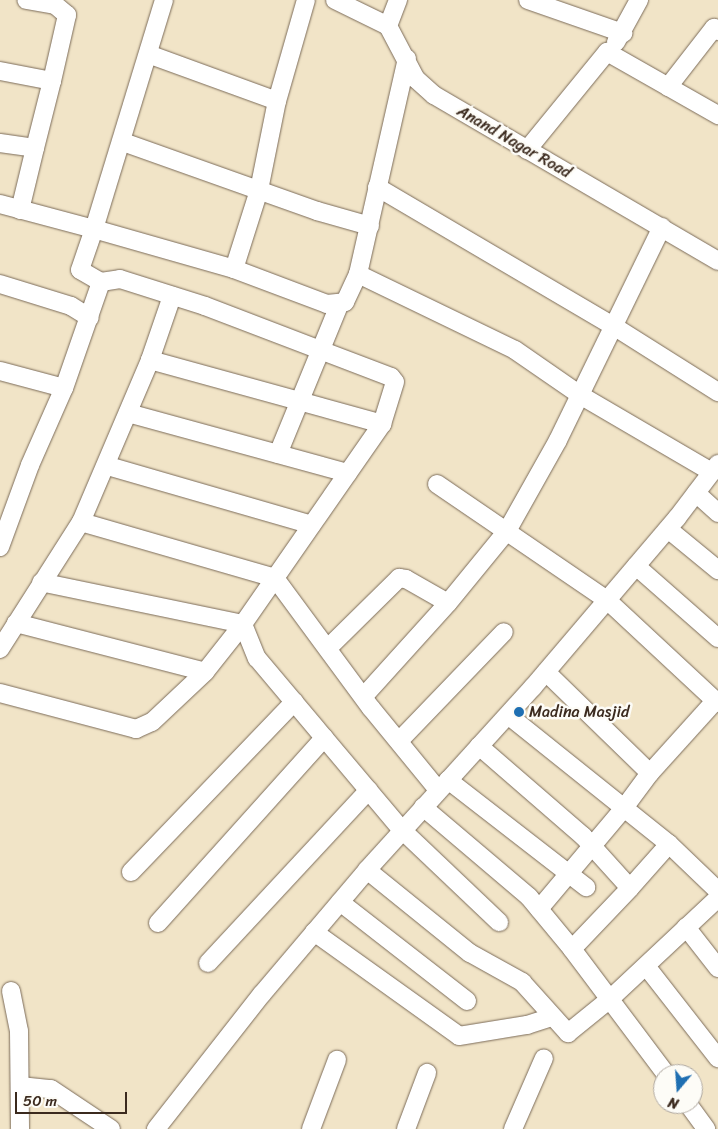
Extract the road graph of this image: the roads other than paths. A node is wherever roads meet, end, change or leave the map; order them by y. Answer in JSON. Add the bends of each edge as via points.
{"nodes":[{"id":1,"x":26,"y":0,"type":"edge"},
{"id":2,"x":164,"y":0,"type":"edge"},
{"id":3,"x":306,"y":0,"type":"edge"},
{"id":4,"x":335,"y":0,"type":"edge"},
{"id":5,"x":398,"y":0,"type":"edge"},
{"id":6,"x":639,"y":0,"type":"edge"},
{"id":7,"x":537,"y":1,"type":"edge"},
{"id":8,"x":388,"y":26,"type":"junction"},
{"id":9,"x":717,"y":26,"type":"edge"},
{"id":10,"x":623,"y":33,"type":"junction"},
{"id":11,"x":607,"y":52,"type":"junction"},
{"id":12,"x":148,"y":54,"type":"junction"},
{"id":13,"x":407,"y":59,"type":"junction"},
{"id":14,"x":0,"y":71,"type":"edge"},
{"id":15,"x":52,"y":81,"type":"junction"},
{"id":16,"x":668,"y":86,"type":"junction"},
{"id":17,"x":278,"y":101,"type":"junction"},
{"id":18,"x":718,"y":115,"type":"edge"},
{"id":19,"x":123,"y":142,"type":"junction"},
{"id":20,"x":0,"y":143,"type":"edge"},
{"id":21,"x":35,"y":148,"type":"junction"},
{"id":22,"x":527,"y":150,"type":"junction"},
{"id":23,"x":377,"y":187,"type":"junction"},
{"id":24,"x":258,"y":190,"type":"junction"},
{"id":25,"x":0,"y":204,"type":"edge"},
{"id":26,"x":20,"y":210,"type":"junction"},
{"id":27,"x":370,"y":226,"type":"junction"},
{"id":28,"x":662,"y":227,"type":"junction"},
{"id":29,"x":94,"y":229,"type":"junction"},
{"id":30,"x":718,"y":261,"type":"edge"},
{"id":31,"x":234,"y":269,"type":"junction"},
{"id":32,"x":358,"y":274,"type":"junction"},
{"id":33,"x":101,"y":282,"type":"junction"},
{"id":34,"x":0,"y":284,"type":"edge"},
{"id":35,"x":172,"y":296,"type":"junction"},
{"id":36,"x":339,"y":305,"type":"junction"},
{"id":37,"x":90,"y":318,"type":"junction"},
{"id":38,"x":615,"y":327,"type":"junction"},
{"id":39,"x":319,"y":349,"type":"junction"},
{"id":40,"x":150,"y":360,"type":"junction"},
{"id":41,"x":0,"y":371,"type":"edge"},
{"id":42,"x":64,"y":388,"type":"junction"},
{"id":43,"x":718,"y":392,"type":"edge"},
{"id":44,"x":580,"y":395,"type":"junction"},
{"id":45,"x":301,"y":402,"type":"junction"},
{"id":46,"x":128,"y":413,"type":"junction"},
{"id":47,"x":382,"y":424,"type":"junction"},
{"id":48,"x":278,"y":454,"type":"junction"},
{"id":49,"x":108,"y":466,"type":"junction"},
{"id":50,"x":715,"y":468,"type":"edge"},
{"id":51,"x":348,"y":473,"type":"junction"},
{"id":52,"x":437,"y":484,"type":"dead end"},
{"id":53,"x":696,"y":493,"type":"junction"},
{"id":54,"x":718,"y":513,"type":"edge"},
{"id":55,"x":82,"y":522,"type":"junction"},
{"id":56,"x":312,"y":525,"type":"junction"},
{"id":57,"x":668,"y":529,"type":"junction"},
{"id":58,"x":507,"y":532,"type":"junction"},
{"id":59,"x":1,"y":542,"type":"edge"},
{"id":60,"x":636,"y":566,"type":"junction"},
{"id":61,"x":718,"y":570,"type":"edge"},
{"id":62,"x":275,"y":578,"type":"junction"},
{"id":63,"x":41,"y":582,"type":"junction"},
{"id":64,"x":607,"y":600,"type":"junction"},
{"id":65,"x":448,"y":603,"type":"junction"},
{"id":66,"x":16,"y":623,"type":"junction"},
{"id":67,"x":243,"y":624,"type":"junction"},
{"id":68,"x":504,"y":632,"type":"dead end"},
{"id":69,"x":718,"y":638,"type":"edge"},
{"id":70,"x":328,"y":648,"type":"junction"},
{"id":71,"x":0,"y":649,"type":"edge"},
{"id":72,"x":205,"y":672,"type":"junction"},
{"id":73,"x":546,"y":672,"type":"junction"},
{"id":74,"x":0,"y":693,"type":"edge"},
{"id":75,"x":364,"y":696,"type":"junction"},
{"id":76,"x":294,"y":702,"type":"junction"},
{"id":77,"x":717,"y":702,"type":"edge"},
{"id":78,"x":508,"y":714,"type":"junction"},
{"id":79,"x":324,"y":738,"type":"junction"},
{"id":80,"x":399,"y":741,"type":"junction"},
{"id":81,"x":479,"y":746,"type":"junction"},
{"id":82,"x":650,"y":773,"type":"junction"},
{"id":83,"x":443,"y":785,"type":"junction"},
{"id":84,"x":369,"y":790,"type":"junction"},
{"id":85,"x":423,"y":807,"type":"junction"},
{"id":86,"x":624,"y":808,"type":"junction"},
{"id":87,"x":402,"y":830,"type":"junction"},
{"id":88,"x":669,"y":844,"type":"junction"},
{"id":89,"x":592,"y":847,"type":"junction"},
{"id":90,"x":366,"y":870,"type":"junction"},
{"id":91,"x":131,"y":872,"type":"dead end"},
{"id":92,"x":569,"y":873,"type":"junction"},
{"id":93,"x":586,"y":887,"type":"dead end"},
{"id":94,"x":630,"y":888,"type":"junction"},
{"id":95,"x":718,"y":891,"type":"edge"},
{"id":96,"x":718,"y":898,"type":"edge"},
{"id":97,"x":340,"y":902,"type":"junction"},
{"id":98,"x":539,"y":909,"type":"junction"},
{"id":99,"x":499,"y":922,"type":"dead end"},
{"id":100,"x":158,"y":923,"type":"dead end"},
{"id":101,"x":686,"y":927,"type":"junction"},
{"id":102,"x":314,"y":932,"type":"junction"},
{"id":103,"x":572,"y":949,"type":"junction"},
{"id":104,"x":208,"y":963,"type":"dead end"},
{"id":105,"x":646,"y":966,"type":"junction"},
{"id":106,"x":718,"y":968,"type":"edge"},
{"id":107,"x":11,"y":991,"type":"dead end"},
{"id":108,"x":610,"y":999,"type":"junction"},
{"id":109,"x":467,"y":1001,"type":"dead end"},
{"id":110,"x":552,"y":1017,"type":"junction"},
{"id":111,"x":544,"y":1058,"type":"dead end"},
{"id":112,"x":718,"y":1058,"type":"edge"},
{"id":113,"x":338,"y":1060,"type":"dead end"},
{"id":114,"x":659,"y":1064,"type":"edge"},
{"id":115,"x":427,"y":1073,"type":"dead end"},
{"id":116,"x":20,"y":1086,"type":"junction"},
{"id":117,"x":695,"y":1114,"type":"edge"},
{"id":118,"x":20,"y":1129,"type":"edge"},
{"id":119,"x":111,"y":1129,"type":"edge"},
{"id":120,"x":156,"y":1129,"type":"edge"},
{"id":121,"x":311,"y":1129,"type":"edge"},
{"id":122,"x":406,"y":1129,"type":"edge"},
{"id":123,"x":513,"y":1129,"type":"edge"},
{"id":124,"x":706,"y":1129,"type":"edge"}],
"edges":[{"from":1,"to":15,"type":"street","via":[[55,5],[67,15]]},
{"from":2,"to":12,"type":"street"},
{"from":3,"to":17,"type":"street"},
{"from":4,"to":8,"type":"street"},
{"from":5,"to":8,"type":"street"},
{"from":6,"to":10,"type":"street"},
{"from":7,"to":10,"type":"street"},
{"from":8,"to":13,"type":"street","name":"Anand Nagar Road"},
{"from":9,"to":16,"type":"street"},
{"from":10,"to":11,"type":"street"},
{"from":11,"to":16,"type":"street"},
{"from":11,"to":22,"type":"street"},
{"from":12,"to":17,"type":"street"},
{"from":12,"to":19,"type":"street"},
{"from":13,"to":22,"type":"street","name":"Anand Nagar Road","via":[[416,79],[434,96]]},
{"from":13,"to":23,"type":"street"},
{"from":14,"to":15,"type":"street"},
{"from":15,"to":21,"type":"street"},
{"from":16,"to":18,"type":"street"},
{"from":17,"to":24,"type":"street"},
{"from":19,"to":24,"type":"street"},
{"from":19,"to":29,"type":"street"},
{"from":20,"to":21,"type":"street"},
{"from":21,"to":26,"type":"street"},
{"from":22,"to":28,"type":"street","name":"Anand Nagar Road"},
{"from":23,"to":27,"type":"street"},
{"from":23,"to":38,"type":"street"},
{"from":24,"to":27,"type":"street"},
{"from":24,"to":31,"type":"street"},
{"from":25,"to":26,"type":"street"},
{"from":26,"to":29,"type":"street"},
{"from":27,"to":32,"type":"street"},
{"from":28,"to":30,"type":"street","name":"Anand Nagar Road"},
{"from":28,"to":38,"type":"street"},
{"from":29,"to":31,"type":"street"},
{"from":29,"to":33,"type":"street","via":[[80,270]]},
{"from":31,"to":36,"type":"street","via":[[327,304]]},
{"from":32,"to":36,"type":"street","via":[[348,297]]},
{"from":32,"to":44,"type":"street","via":[[516,350]]},
{"from":33,"to":35,"type":"street","via":[[120,279]]},
{"from":33,"to":37,"type":"street"},
{"from":34,"to":37,"type":"street","via":[[71,306]]},
{"from":35,"to":39,"type":"street"},
{"from":35,"to":40,"type":"street"},
{"from":36,"to":39,"type":"street"},
{"from":37,"to":42,"type":"street"},
{"from":38,"to":43,"type":"street"},
{"from":38,"to":44,"type":"street"},
{"from":39,"to":45,"type":"street"},
{"from":39,"to":47,"type":"street","via":[[391,377],[396,382]]},
{"from":40,"to":45,"type":"street"},
{"from":40,"to":46,"type":"street"},
{"from":41,"to":42,"type":"street"},
{"from":42,"to":59,"type":"street"},
{"from":44,"to":50,"type":"street"},
{"from":44,"to":58,"type":"street"},
{"from":45,"to":47,"type":"street"},
{"from":45,"to":48,"type":"street"},
{"from":46,"to":48,"type":"street"},
{"from":46,"to":49,"type":"street"},
{"from":47,"to":51,"type":"street"},
{"from":48,"to":51,"type":"street"},
{"from":49,"to":55,"type":"street"},
{"from":49,"to":56,"type":"street"},
{"from":50,"to":53,"type":"street"},
{"from":51,"to":56,"type":"street"},
{"from":52,"to":58,"type":"street"},
{"from":53,"to":54,"type":"street"},
{"from":53,"to":57,"type":"street"},
{"from":55,"to":62,"type":"street"},
{"from":55,"to":63,"type":"street"},
{"from":56,"to":62,"type":"street"},
{"from":57,"to":60,"type":"street"},
{"from":57,"to":61,"type":"street"},
{"from":58,"to":64,"type":"street"},
{"from":58,"to":65,"type":"street"},
{"from":60,"to":64,"type":"street"},
{"from":60,"to":69,"type":"street"},
{"from":62,"to":67,"type":"street"},
{"from":62,"to":70,"type":"street"},
{"from":63,"to":66,"type":"street"},
{"from":63,"to":67,"type":"street"},
{"from":64,"to":73,"type":"street"},
{"from":64,"to":77,"type":"street"},
{"from":65,"to":70,"type":"street","via":[[406,579],[398,578]]},
{"from":65,"to":75,"type":"street"},
{"from":66,"to":71,"type":"street"},
{"from":66,"to":72,"type":"street"},
{"from":67,"to":72,"type":"street"},
{"from":67,"to":76,"type":"street","via":[[257,658]]},
{"from":68,"to":80,"type":"street"},
{"from":70,"to":75,"type":"street"},
{"from":72,"to":74,"type":"street","via":[[152,722],[136,729]]},
{"from":73,"to":78,"type":"street"},
{"from":73,"to":82,"type":"street"},
{"from":75,"to":80,"type":"street"},
{"from":76,"to":79,"type":"street"},
{"from":76,"to":91,"type":"street"},
{"from":77,"to":82,"type":"street"},
{"from":78,"to":81,"type":"street"},
{"from":78,"to":86,"type":"street"},
{"from":79,"to":84,"type":"street"},
{"from":79,"to":100,"type":"street"},
{"from":80,"to":83,"type":"street"},
{"from":81,"to":83,"type":"street"},
{"from":81,"to":89,"type":"street"},
{"from":82,"to":86,"type":"street"},
{"from":83,"to":85,"type":"street"},
{"from":83,"to":92,"type":"street"},
{"from":84,"to":87,"type":"street"},
{"from":84,"to":104,"type":"street"},
{"from":85,"to":87,"type":"street"},
{"from":85,"to":98,"type":"street"},
{"from":86,"to":88,"type":"street"},
{"from":86,"to":89,"type":"street"},
{"from":87,"to":90,"type":"street"},
{"from":87,"to":99,"type":"street"},
{"from":88,"to":94,"type":"street"},
{"from":88,"to":95,"type":"street"},
{"from":89,"to":92,"type":"street"},
{"from":89,"to":94,"type":"street"},
{"from":90,"to":97,"type":"street"},
{"from":90,"to":110,"type":"street","via":[[470,953],[522,982]]},
{"from":92,"to":93,"type":"street"},
{"from":92,"to":98,"type":"street"},
{"from":94,"to":103,"type":"street"},
{"from":96,"to":101,"type":"street"},
{"from":97,"to":102,"type":"street"},
{"from":97,"to":109,"type":"street"},
{"from":98,"to":103,"type":"street"},
{"from":101,"to":105,"type":"street"},
{"from":101,"to":106,"type":"street"},
{"from":102,"to":110,"type":"street","via":[[459,1036],[527,1025]]},
{"from":102,"to":120,"type":"street"},
{"from":103,"to":108,"type":"street"},
{"from":105,"to":108,"type":"street"},
{"from":105,"to":112,"type":"street"},
{"from":107,"to":116,"type":"street","via":[[19,1031]]},
{"from":108,"to":110,"type":"street","via":[[568,1032]]},
{"from":108,"to":114,"type":"street"},
{"from":111,"to":123,"type":"street"},
{"from":113,"to":121,"type":"street"},
{"from":115,"to":122,"type":"street"},
{"from":116,"to":118,"type":"street"},
{"from":116,"to":119,"type":"street","via":[[51,1088]]},
{"from":117,"to":124,"type":"street"}]}
